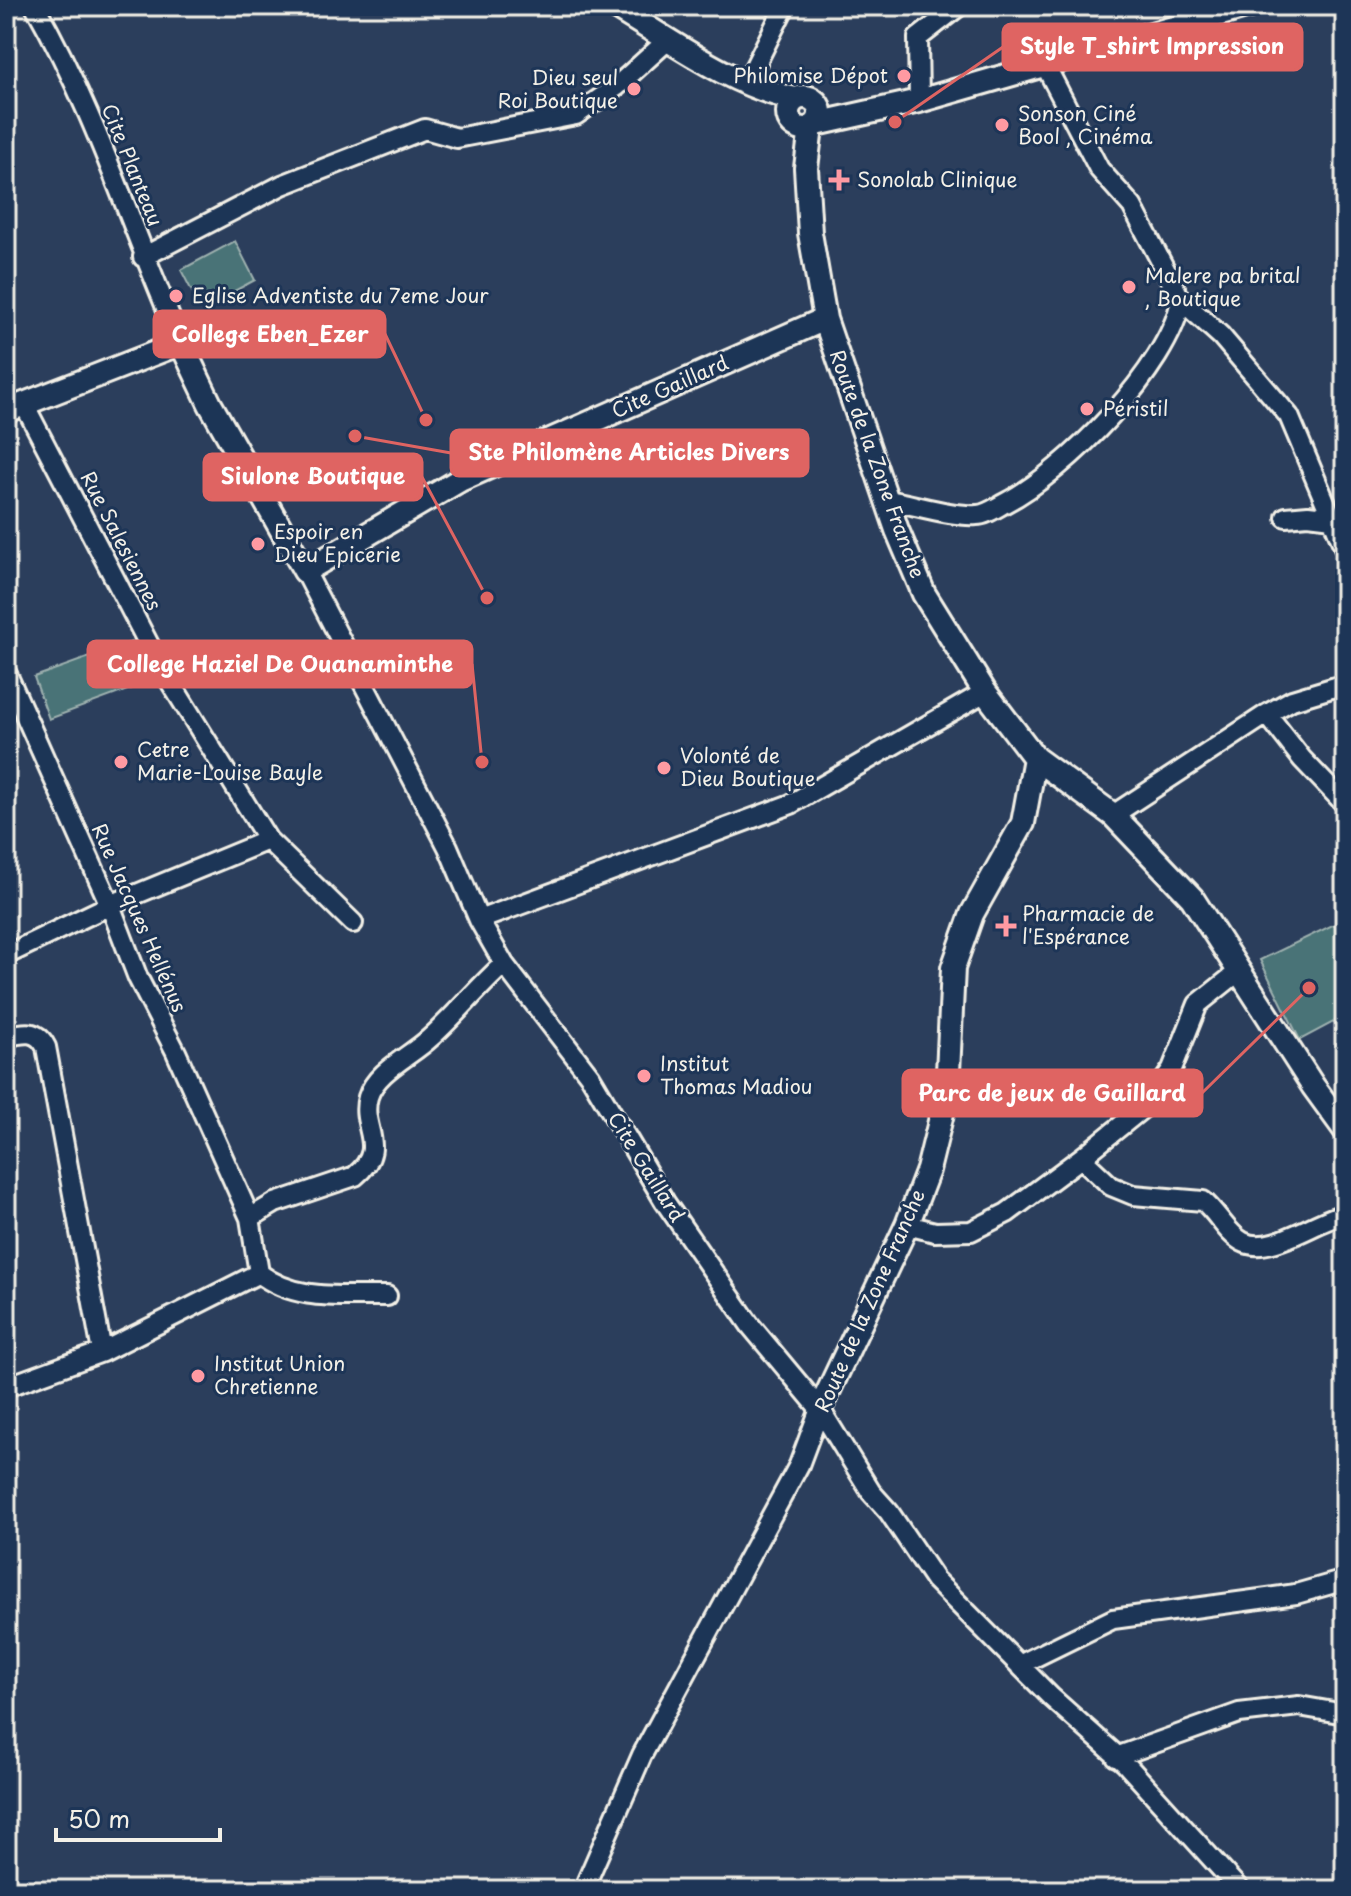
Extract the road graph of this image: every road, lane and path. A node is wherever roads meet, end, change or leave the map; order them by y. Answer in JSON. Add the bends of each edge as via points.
{"nodes":[{"id":1,"x":35,"y":6,"type":"edge"},
{"id":2,"x":613,"y":6,"type":"edge"},
{"id":3,"x":785,"y":6,"type":"edge"},
{"id":4,"x":959,"y":6,"type":"edge"},
{"id":5,"x":1242,"y":7,"type":"edge"},
{"id":6,"x":669,"y":39,"type":"junction"},
{"id":7,"x":1044,"y":63,"type":"junction"},
{"id":8,"x":747,"y":82,"type":"junction"},
{"id":9,"x":919,"y":101,"type":"junction"},
{"id":10,"x":804,"y":116,"type":"junction"},
{"id":11,"x":143,"y":257,"type":"junction"},
{"id":12,"x":1181,"y":300,"type":"junction"},
{"id":13,"x":825,"y":319,"type":"junction"},
{"id":14,"x":181,"y":343,"type":"junction"},
{"id":15,"x":15,"y":408,"type":"edge"},
{"id":16,"x":887,"y":500,"type":"junction"},
{"id":17,"x":1286,"y":517,"type":"dead end"},
{"id":18,"x":1333,"y":518,"type":"junction"},
{"id":19,"x":1345,"y":549,"type":"edge"},
{"id":20,"x":305,"y":571,"type":"junction"},
{"id":21,"x":6,"y":672,"type":"edge"},
{"id":22,"x":1345,"y":684,"type":"edge"},
{"id":23,"x":985,"y":692,"type":"junction"},
{"id":24,"x":1267,"y":714,"type":"junction"},
{"id":25,"x":1035,"y":758,"type":"junction"},
{"id":26,"x":1345,"y":804,"type":"edge"},
{"id":27,"x":1113,"y":815,"type":"junction"},
{"id":28,"x":268,"y":840,"type":"junction"},
{"id":29,"x":110,"y":905,"type":"junction"},
{"id":30,"x":479,"y":920,"type":"junction"},
{"id":31,"x":353,"y":923,"type":"dead end"},
{"id":32,"x":6,"y":955,"type":"edge"},
{"id":33,"x":504,"y":964,"type":"junction"},
{"id":34,"x":1238,"y":972,"type":"junction"},
{"id":35,"x":6,"y":1037,"type":"edge"},
{"id":36,"x":1345,"y":1130,"type":"edge"},
{"id":37,"x":1081,"y":1158,"type":"junction"},
{"id":38,"x":1345,"y":1214,"type":"edge"},
{"id":39,"x":250,"y":1218,"type":"junction"},
{"id":40,"x":907,"y":1225,"type":"junction"},
{"id":41,"x":259,"y":1273,"type":"junction"},
{"id":42,"x":387,"y":1296,"type":"dead end"},
{"id":43,"x":102,"y":1352,"type":"junction"},
{"id":44,"x":7,"y":1382,"type":"edge"},
{"id":45,"x":820,"y":1409,"type":"junction"},
{"id":46,"x":1345,"y":1580,"type":"edge"},
{"id":47,"x":1019,"y":1665,"type":"junction"},
{"id":48,"x":1345,"y":1714,"type":"edge"},
{"id":49,"x":1116,"y":1757,"type":"junction"},
{"id":50,"x":583,"y":1890,"type":"edge"},
{"id":51,"x":1240,"y":1890,"type":"edge"}],
"edges":[{"from":1,"to":11,"type":"street","name":"Cite Planteau","via":[[121,187]]},
{"from":2,"to":6,"type":"street"},
{"from":3,"to":8,"type":"street"},
{"from":4,"to":9,"type":"street","via":[[918,38]]},
{"from":5,"to":7,"type":"street"},
{"from":6,"to":8,"type":"street"},
{"from":6,"to":11,"type":"street","via":[[576,115],[457,138],[425,129],[282,185]]},
{"from":7,"to":9,"type":"street"},
{"from":7,"to":12,"type":"street","via":[[1099,169],[1132,206]]},
{"from":8,"to":10,"type":"street"},
{"from":9,"to":10,"type":"street","via":[[845,115]]},
{"from":10,"to":13,"type":"street","name":"Route de la Zone Franche","via":[[810,233]]},
{"from":11,"to":14,"type":"street","name":"Cite Planteau"},
{"from":12,"to":16,"type":"street","via":[[1177,320],[1146,371],[1099,429],[1031,489],[979,516]]},
{"from":12,"to":18,"type":"street","via":[[1221,336],[1289,416]]},
{"from":13,"to":16,"type":"street","name":"Route de la Zone Franche"},
{"from":13,"to":20,"type":"street","name":"Cite Gaillard","via":[[460,480]]},
{"from":14,"to":15,"type":"street"},
{"from":14,"to":20,"type":"street","name":"Cite Gaillard"},
{"from":15,"to":28,"type":"street","name":"Rue Salesiennes","via":[[158,662]]},
{"from":16,"to":23,"type":"street","name":"Route de la Zone Franche","via":[[924,594]]},
{"from":17,"to":18,"type":"street"},
{"from":18,"to":19,"type":"street"},
{"from":20,"to":30,"type":"street","name":"Cite Gaillard","via":[[448,847]]},
{"from":21,"to":29,"type":"street","name":"Rue Jacques Hellénus"},
{"from":22,"to":24,"type":"street","via":[[1292,700]]},
{"from":23,"to":25,"type":"street","name":"Route de la Zone Franche"},
{"from":23,"to":30,"type":"street","via":[[791,804]]},
{"from":24,"to":26,"type":"street"},
{"from":24,"to":27,"type":"street"},
{"from":25,"to":27,"type":"street"},
{"from":25,"to":40,"type":"street","name":"Route de la Zone Franche","via":[[1023,823],[972,914],[953,968],[947,1093],[928,1170]]},
{"from":27,"to":34,"type":"street","via":[[1192,898]]},
{"from":28,"to":29,"type":"street"},
{"from":28,"to":31,"type":"street","name":"Rue Salesiennes"},
{"from":29,"to":32,"type":"street"},
{"from":29,"to":39,"type":"street","name":"Rue Jacques Hellénus","via":[[138,978]]},
{"from":30,"to":33,"type":"street","name":"Cite Gaillard"},
{"from":33,"to":39,"type":"street","via":[[373,1087],[367,1102],[372,1154],[365,1168]]},
{"from":33,"to":45,"type":"street","name":"Cite Gaillard","via":[[590,1076],[665,1202],[750,1325]]},
{"from":34,"to":36,"type":"street"},
{"from":34,"to":37,"type":"street","via":[[1198,1004],[1172,1069],[1148,1104]]},
{"from":35,"to":43,"type":"street","via":[[31,1032],[46,1047]]},
{"from":37,"to":38,"type":"street","via":[[1111,1186],[1133,1195],[1203,1201],[1242,1242],[1258,1247]]},
{"from":37,"to":40,"type":"street","via":[[1007,1213],[971,1231],[935,1232]]},
{"from":39,"to":41,"type":"street","name":"Rue Jacques Hellénus"},
{"from":40,"to":45,"type":"street","name":"Route de la Zone Franche"},
{"from":41,"to":42,"type":"street","via":[[295,1292]]},
{"from":41,"to":43,"type":"street"},
{"from":43,"to":44,"type":"street"},
{"from":45,"to":47,"type":"street","name":"Cite Gaillard","via":[[935,1580]]},
{"from":45,"to":50,"type":"street","name":"Route de la Zone Franche","via":[[799,1465],[642,1755]]},
{"from":46,"to":47,"type":"street","via":[[1296,1594],[1113,1619]]},
{"from":47,"to":49,"type":"street","name":"Cite Gaillard"},
{"from":48,"to":49,"type":"street","via":[[1299,1706],[1239,1713]]},
{"from":49,"to":51,"type":"street","name":"Cite Gaillard"}]}
